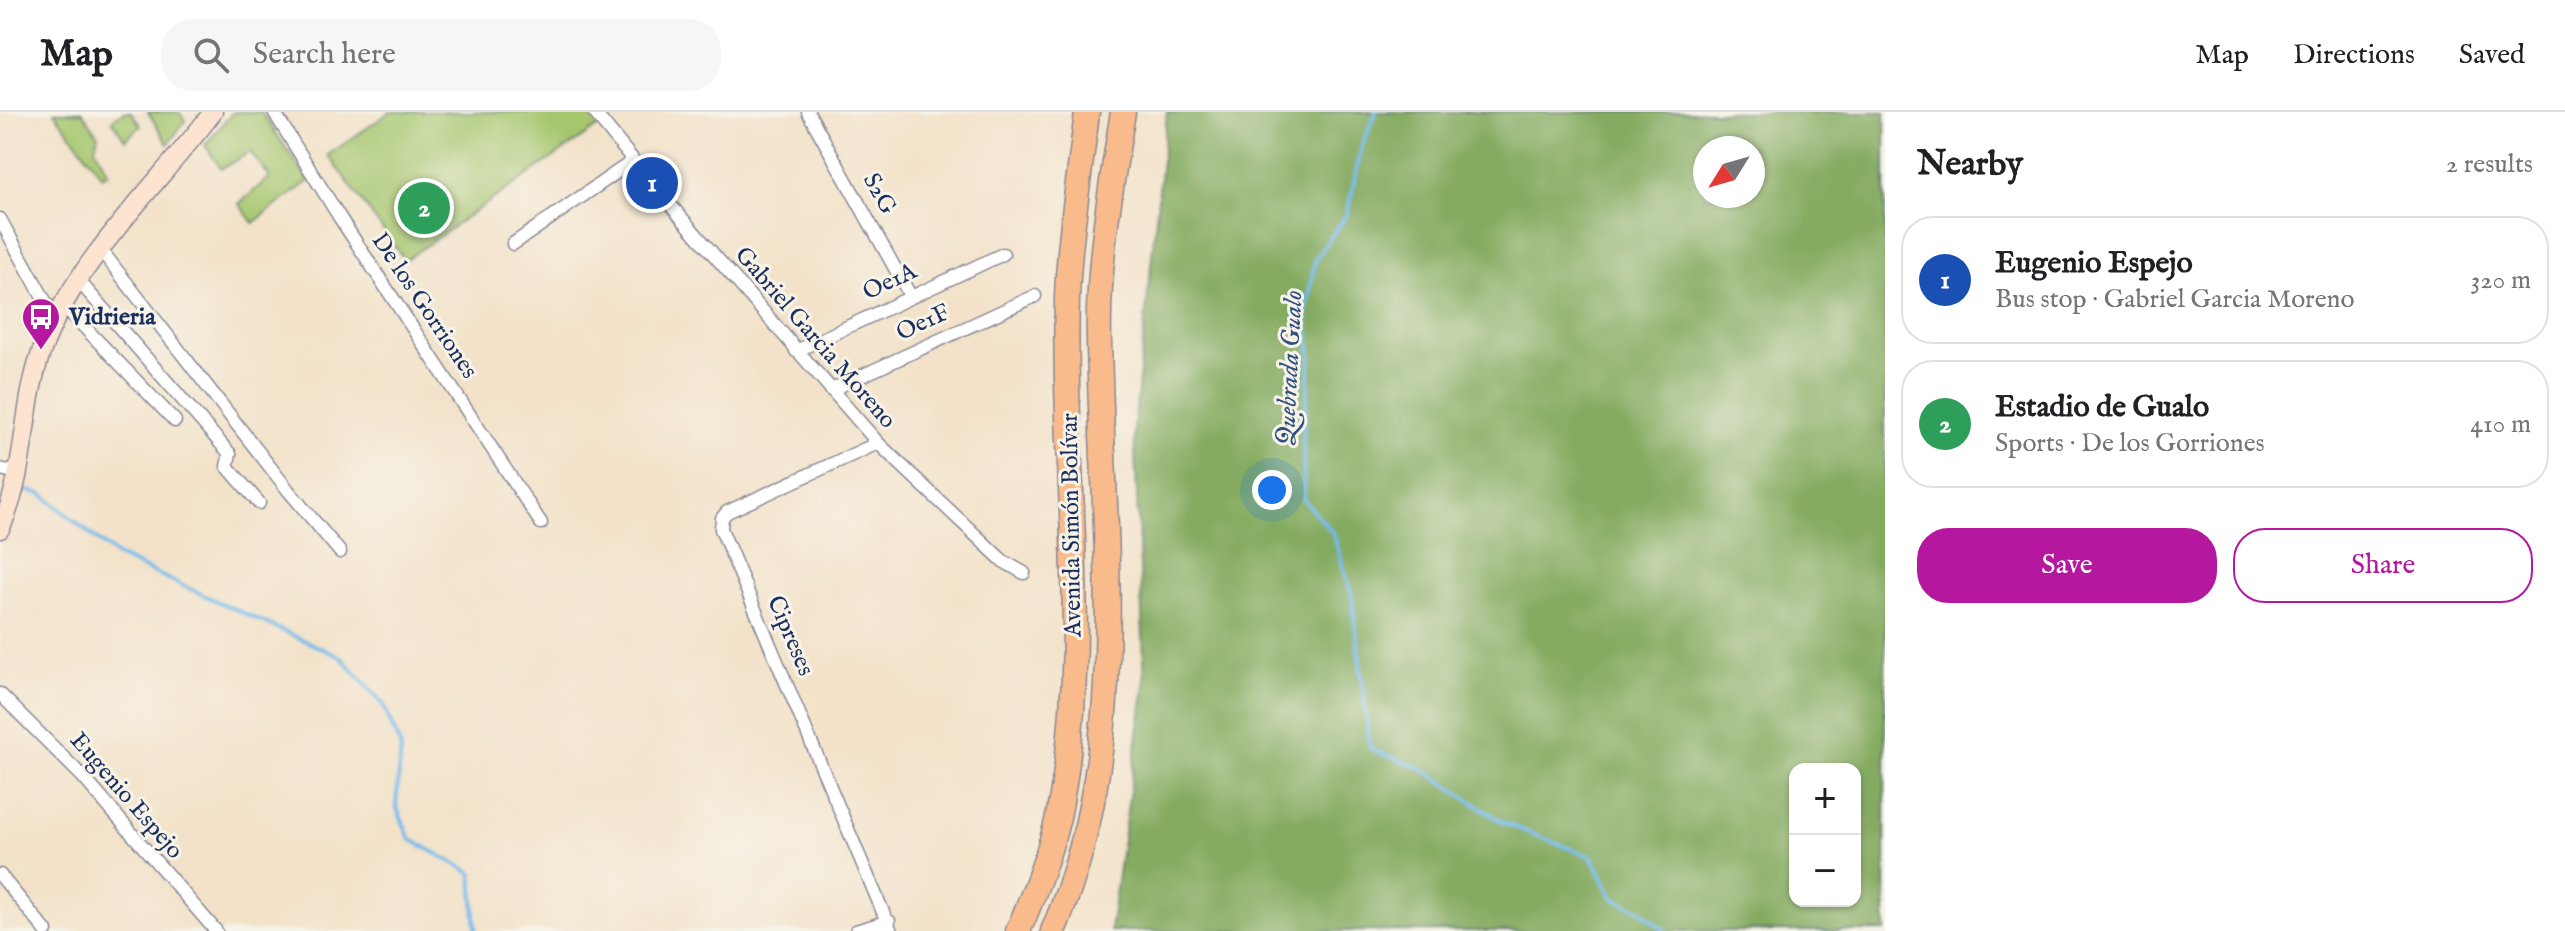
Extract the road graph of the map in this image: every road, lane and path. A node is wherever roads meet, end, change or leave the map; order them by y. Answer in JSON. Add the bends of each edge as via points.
{"nodes":[{"id":1,"x":274,"y":112,"type":"edge"},
{"id":2,"x":594,"y":112,"type":"edge"},
{"id":3,"x":808,"y":112,"type":"edge"},
{"id":4,"x":1087,"y":112,"type":"edge"},
{"id":5,"x":1123,"y":112,"type":"edge"},
{"id":6,"x":204,"y":116,"type":"edge"},
{"id":7,"x":633,"y":161,"type":"junction"},
{"id":8,"x":0,"y":219,"type":"edge"},
{"id":9,"x":513,"y":244,"type":"dead end"},
{"id":10,"x":101,"y":250,"type":"junction"},
{"id":11,"x":1003,"y":254,"type":"dead end"},
{"id":12,"x":78,"y":280,"type":"junction"},
{"id":13,"x":1035,"y":296,"type":"dead end"},
{"id":14,"x":911,"y":297,"type":"junction"},
{"id":15,"x":59,"y":312,"type":"junction"},
{"id":16,"x":796,"y":351,"type":"junction"},
{"id":17,"x":831,"y":390,"type":"junction"},
{"id":18,"x":175,"y":421,"type":"dead end"},
{"id":19,"x":878,"y":443,"type":"junction"},
{"id":20,"x":11,"y":481,"type":"edge"},
{"id":21,"x":259,"y":503,"type":"dead end"},
{"id":22,"x":541,"y":523,"type":"dead end"},
{"id":23,"x":0,"y":529,"type":"edge"},
{"id":24,"x":340,"y":552,"type":"dead end"},
{"id":25,"x":1024,"y":573,"type":"dead end"},
{"id":26,"x":0,"y":694,"type":"edge"},
{"id":27,"x":0,"y":875,"type":"edge"},
{"id":28,"x":890,"y":926,"type":"edge"},
{"id":29,"x":46,"y":931,"type":"edge"},
{"id":30,"x":216,"y":931,"type":"edge"},
{"id":31,"x":856,"y":931,"type":"edge"},
{"id":32,"x":1018,"y":931,"type":"edge"},
{"id":33,"x":1053,"y":931,"type":"edge"}],
"edges":[{"from":1,"to":22,"type":"street","name":"De los Gorriones"},
{"from":2,"to":7,"type":"street","name":"Gabriel Garcia Moreno"},
{"from":3,"to":14,"type":"street","name":"S2G"},
{"from":4,"to":32,"type":"highway","name":"Avenida Simón Bolívar","via":[[1067,298],[1076,605],[1072,710],[1057,818]]},
{"from":5,"to":33,"type":"highway","name":"Avenida Simón Bolívar","via":[[1107,218],[1098,336],[1108,587],[1106,709],[1091,811],[1069,894]]},
{"from":6,"to":10,"type":"street"},
{"from":7,"to":9,"type":"street"},
{"from":7,"to":16,"type":"street","name":"Gabriel Garcia Moreno"},
{"from":8,"to":15,"type":"street"},
{"from":10,"to":12,"type":"street"},
{"from":10,"to":24,"type":"street"},
{"from":11,"to":14,"type":"street","name":"Oe1A"},
{"from":12,"to":15,"type":"street"},
{"from":12,"to":21,"type":"street","via":[[230,454],[227,466]]},
{"from":13,"to":17,"type":"street","name":"Oe1F"},
{"from":14,"to":16,"type":"street","name":"Oe1A"},
{"from":15,"to":18,"type":"street"},
{"from":15,"to":20,"type":"street","via":[[41,351]]},
{"from":16,"to":17,"type":"street","name":"Gabriel Garcia Moreno"},
{"from":17,"to":19,"type":"street","name":"Gabriel Garcia Moreno"},
{"from":19,"to":25,"type":"street","name":"Gabriel Garcia Moreno","via":[[1003,561]]},
{"from":19,"to":28,"type":"street","name":"Cipreses","via":[[727,512],[721,529]]},
{"from":20,"to":23,"type":"street"},
{"from":26,"to":30,"type":"street","name":"Eugenio Espejo","via":[[83,777]]},
{"from":27,"to":29,"type":"street"},
{"from":28,"to":31,"type":"street"}]}
